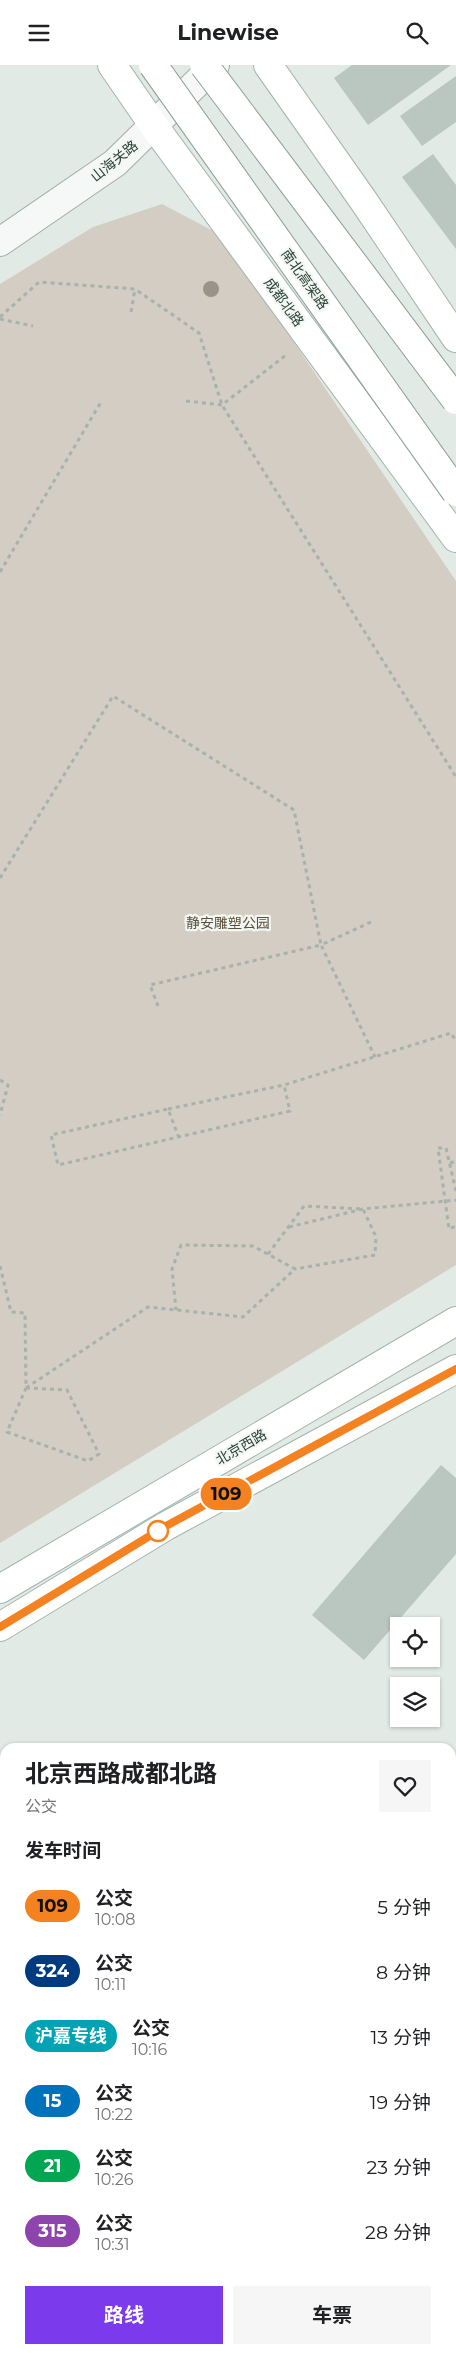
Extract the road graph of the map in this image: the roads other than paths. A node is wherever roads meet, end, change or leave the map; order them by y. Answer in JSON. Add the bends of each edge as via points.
{"nodes":[{"id":1,"x":112,"y":65,"type":"edge"},
{"id":2,"x":153,"y":65,"type":"edge"},
{"id":3,"x":204,"y":65,"type":"edge"},
{"id":4,"x":215,"y":65,"type":"edge"},
{"id":5,"x":268,"y":65,"type":"edge"},
{"id":6,"x":154,"y":126,"type":"junction"},
{"id":7,"x":0,"y":242,"type":"edge"},
{"id":8,"x":456,"y":338,"type":"edge"},
{"id":9,"x":456,"y":400,"type":"edge"},
{"id":10,"x":456,"y":492,"type":"edge"},
{"id":11,"x":456,"y":538,"type":"edge"},
{"id":12,"x":456,"y":1321,"type":"edge"},
{"id":13,"x":456,"y":1369,"type":"edge"},
{"id":14,"x":0,"y":1589,"type":"edge"},
{"id":15,"x":0,"y":1627,"type":"edge"}],
"edges":[{"from":1,"to":6,"type":"main road","name":"成都北路"},
{"from":2,"to":10,"type":"main road","name":"南北高架路","bridge":true},
{"from":3,"to":9,"type":"main road","bridge":true},
{"from":4,"to":6,"type":"street","name":"山海关路"},
{"from":5,"to":8,"type":"main road"},
{"from":6,"to":7,"type":"street","name":"山海关路","via":[[115,163]]},
{"from":6,"to":11,"type":"main road","name":"成都北路"},
{"from":12,"to":14,"type":"main road","name":"北京西路"},
{"from":13,"to":15,"type":"main road","via":[[166,1526]]}]}
